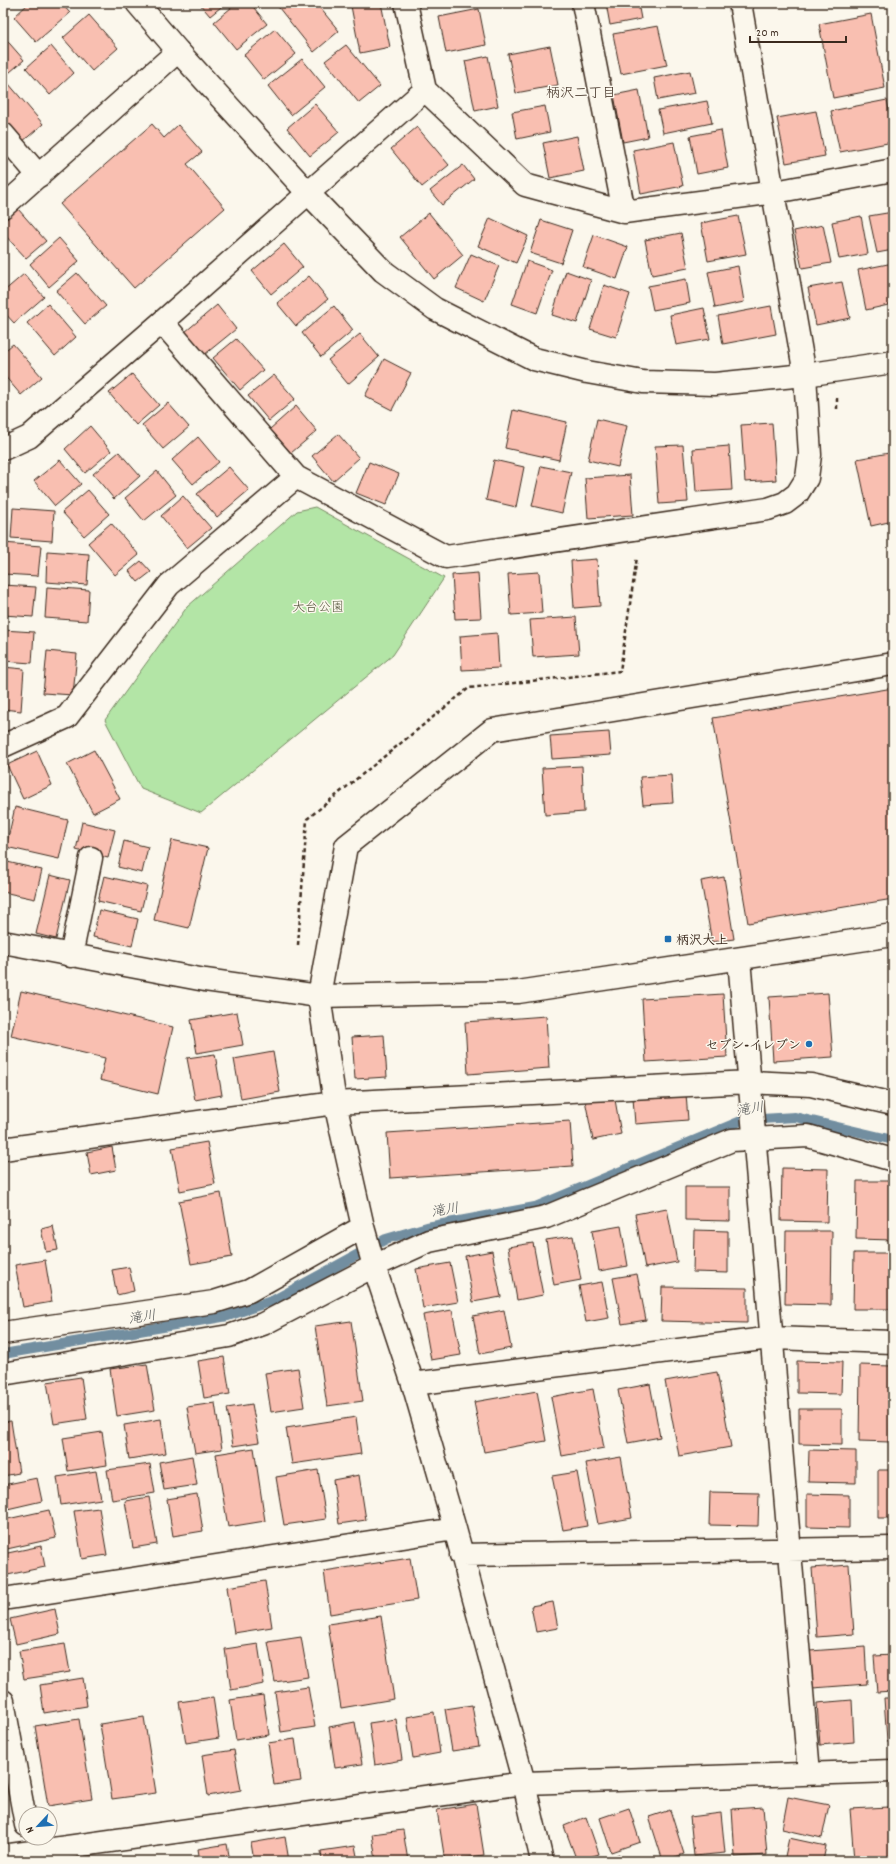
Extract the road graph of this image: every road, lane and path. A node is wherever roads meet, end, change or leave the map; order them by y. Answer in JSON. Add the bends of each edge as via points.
{"nodes":[{"id":1,"x":137,"y":3,"type":"edge"},
{"id":2,"x":406,"y":3,"type":"edge"},
{"id":3,"x":583,"y":3,"type":"edge"},
{"id":4,"x":740,"y":3,"type":"edge"},
{"id":5,"x":178,"y":51,"type":"junction"},
{"id":6,"x":426,"y":90,"type":"junction"},
{"id":7,"x":3,"y":134,"type":"edge"},
{"id":8,"x":893,"y":170,"type":"edge"},
{"id":9,"x":39,"y":176,"type":"junction"},
{"id":10,"x":775,"y":192,"type":"junction"},
{"id":11,"x":308,"y":193,"type":"junction"},
{"id":12,"x":3,"y":207,"type":"edge"},
{"id":13,"x":624,"y":212,"type":"junction"},
{"id":14,"x":162,"y":322,"type":"junction"},
{"id":15,"x":893,"y":362,"type":"edge"},
{"id":16,"x":838,"y":369,"type":"junction"},
{"id":17,"x":805,"y":375,"type":"junction"},
{"id":18,"x":837,"y":414,"type":"dead end"},
{"id":19,"x":3,"y":449,"type":"edge"},
{"id":20,"x":296,"y":478,"type":"junction"},
{"id":21,"x":637,"y":556,"type":"dead end"},
{"id":22,"x":893,"y":664,"type":"edge"},
{"id":23,"x":3,"y":746,"type":"edge"},
{"id":24,"x":91,"y":858,"type":"dead end"},
{"id":25,"x":893,"y":935,"type":"edge"},
{"id":26,"x":3,"y":942,"type":"edge"},
{"id":27,"x":298,"y":946,"type":"dead end"},
{"id":28,"x":71,"y":956,"type":"junction"},
{"id":29,"x":739,"y":959,"type":"junction"},
{"id":30,"x":319,"y":996,"type":"junction"},
{"id":31,"x":749,"y":1082,"type":"junction"},
{"id":32,"x":335,"y":1103,"type":"junction"},
{"id":33,"x":893,"y":1104,"type":"edge"},
{"id":34,"x":754,"y":1139,"type":"junction"},
{"id":35,"x":3,"y":1149,"type":"edge"},
{"id":36,"x":893,"y":1160,"type":"edge"},
{"id":37,"x":363,"y":1227,"type":"junction"},
{"id":38,"x":374,"y":1266,"type":"junction"},
{"id":39,"x":3,"y":1333,"type":"edge"},
{"id":40,"x":771,"y":1338,"type":"junction"},
{"id":41,"x":893,"y":1342,"type":"edge"},
{"id":42,"x":3,"y":1374,"type":"edge"},
{"id":43,"x":414,"y":1384,"type":"junction"},
{"id":44,"x":455,"y":1529,"type":"junction"},
{"id":45,"x":893,"y":1548,"type":"edge"},
{"id":46,"x":790,"y":1551,"type":"junction"},
{"id":47,"x":461,"y":1555,"type":"junction"},
{"id":48,"x":3,"y":1599,"type":"edge"},
{"id":49,"x":3,"y":1702,"type":"edge"},
{"id":50,"x":893,"y":1771,"type":"edge"},
{"id":51,"x":809,"y":1773,"type":"junction"},
{"id":52,"x":524,"y":1783,"type":"junction"},
{"id":53,"x":22,"y":1806,"type":"edge"},
{"id":54,"x":31,"y":1850,"type":"edge"},
{"id":55,"x":3,"y":1856,"type":"edge"},
{"id":56,"x":542,"y":1861,"type":"edge"}],
"edges":[{"from":1,"to":5,"type":"street"},
{"from":2,"to":6,"type":"street"},
{"from":3,"to":13,"type":"street"},
{"from":4,"to":10,"type":"street"},
{"from":5,"to":9,"type":"street"},
{"from":5,"to":11,"type":"street"},
{"from":6,"to":11,"type":"street"},
{"from":6,"to":13,"type":"street","via":[[525,185]]},
{"from":7,"to":9,"type":"street"},
{"from":8,"to":10,"type":"street"},
{"from":9,"to":12,"type":"street"},
{"from":10,"to":13,"type":"street"},
{"from":10,"to":17,"type":"street"},
{"from":11,"to":14,"type":"street"},
{"from":11,"to":17,"type":"street","via":[[383,271],[434,309],[534,359],[643,382],[715,384]]},
{"from":14,"to":19,"type":"street","via":[[29,437]]},
{"from":14,"to":20,"type":"street"},
{"from":15,"to":16,"type":"street"},
{"from":16,"to":17,"type":"street"},
{"from":16,"to":18,"type":"path"},
{"from":17,"to":20,"type":"street","via":[[810,455],[807,478],[797,494],[785,504],[768,509],[446,557]]},
{"from":20,"to":23,"type":"street","via":[[169,585],[66,718]]},
{"from":21,"to":27,"type":"path","via":[[620,671],[469,688],[307,819]]},
{"from":22,"to":30,"type":"street","via":[[492,730],[346,846]]},
{"from":24,"to":28,"type":"street"},
{"from":25,"to":29,"type":"street"},
{"from":26,"to":28,"type":"street"},
{"from":28,"to":30,"type":"street","via":[[205,980]]},
{"from":29,"to":30,"type":"street","via":[[518,992]]},
{"from":29,"to":31,"type":"street"},
{"from":30,"to":32,"type":"street"},
{"from":31,"to":32,"type":"street"},
{"from":31,"to":33,"type":"street","via":[[812,1085]]},
{"from":31,"to":34,"type":"street"},
{"from":32,"to":35,"type":"street"},
{"from":32,"to":37,"type":"street"},
{"from":34,"to":36,"type":"street","via":[[808,1136]]},
{"from":34,"to":38,"type":"street","via":[[732,1140],[546,1217],[429,1241]]},
{"from":34,"to":40,"type":"street"},
{"from":37,"to":38,"type":"street"},
{"from":37,"to":39,"type":"street","via":[[249,1291],[214,1302]]},
{"from":38,"to":42,"type":"street","via":[[263,1324],[229,1336]]},
{"from":38,"to":43,"type":"street"},
{"from":40,"to":41,"type":"street"},
{"from":40,"to":43,"type":"street"},
{"from":40,"to":46,"type":"street"},
{"from":43,"to":44,"type":"street"},
{"from":44,"to":47,"type":"street"},
{"from":44,"to":48,"type":"street"},
{"from":45,"to":46,"type":"street"},
{"from":46,"to":47,"type":"street"},
{"from":46,"to":51,"type":"street"},
{"from":47,"to":52,"type":"street"},
{"from":49,"to":53,"type":"street"},
{"from":50,"to":51,"type":"street"},
{"from":51,"to":52,"type":"street"},
{"from":52,"to":54,"type":"street"},
{"from":52,"to":56,"type":"street"},
{"from":54,"to":55,"type":"street"}]}
